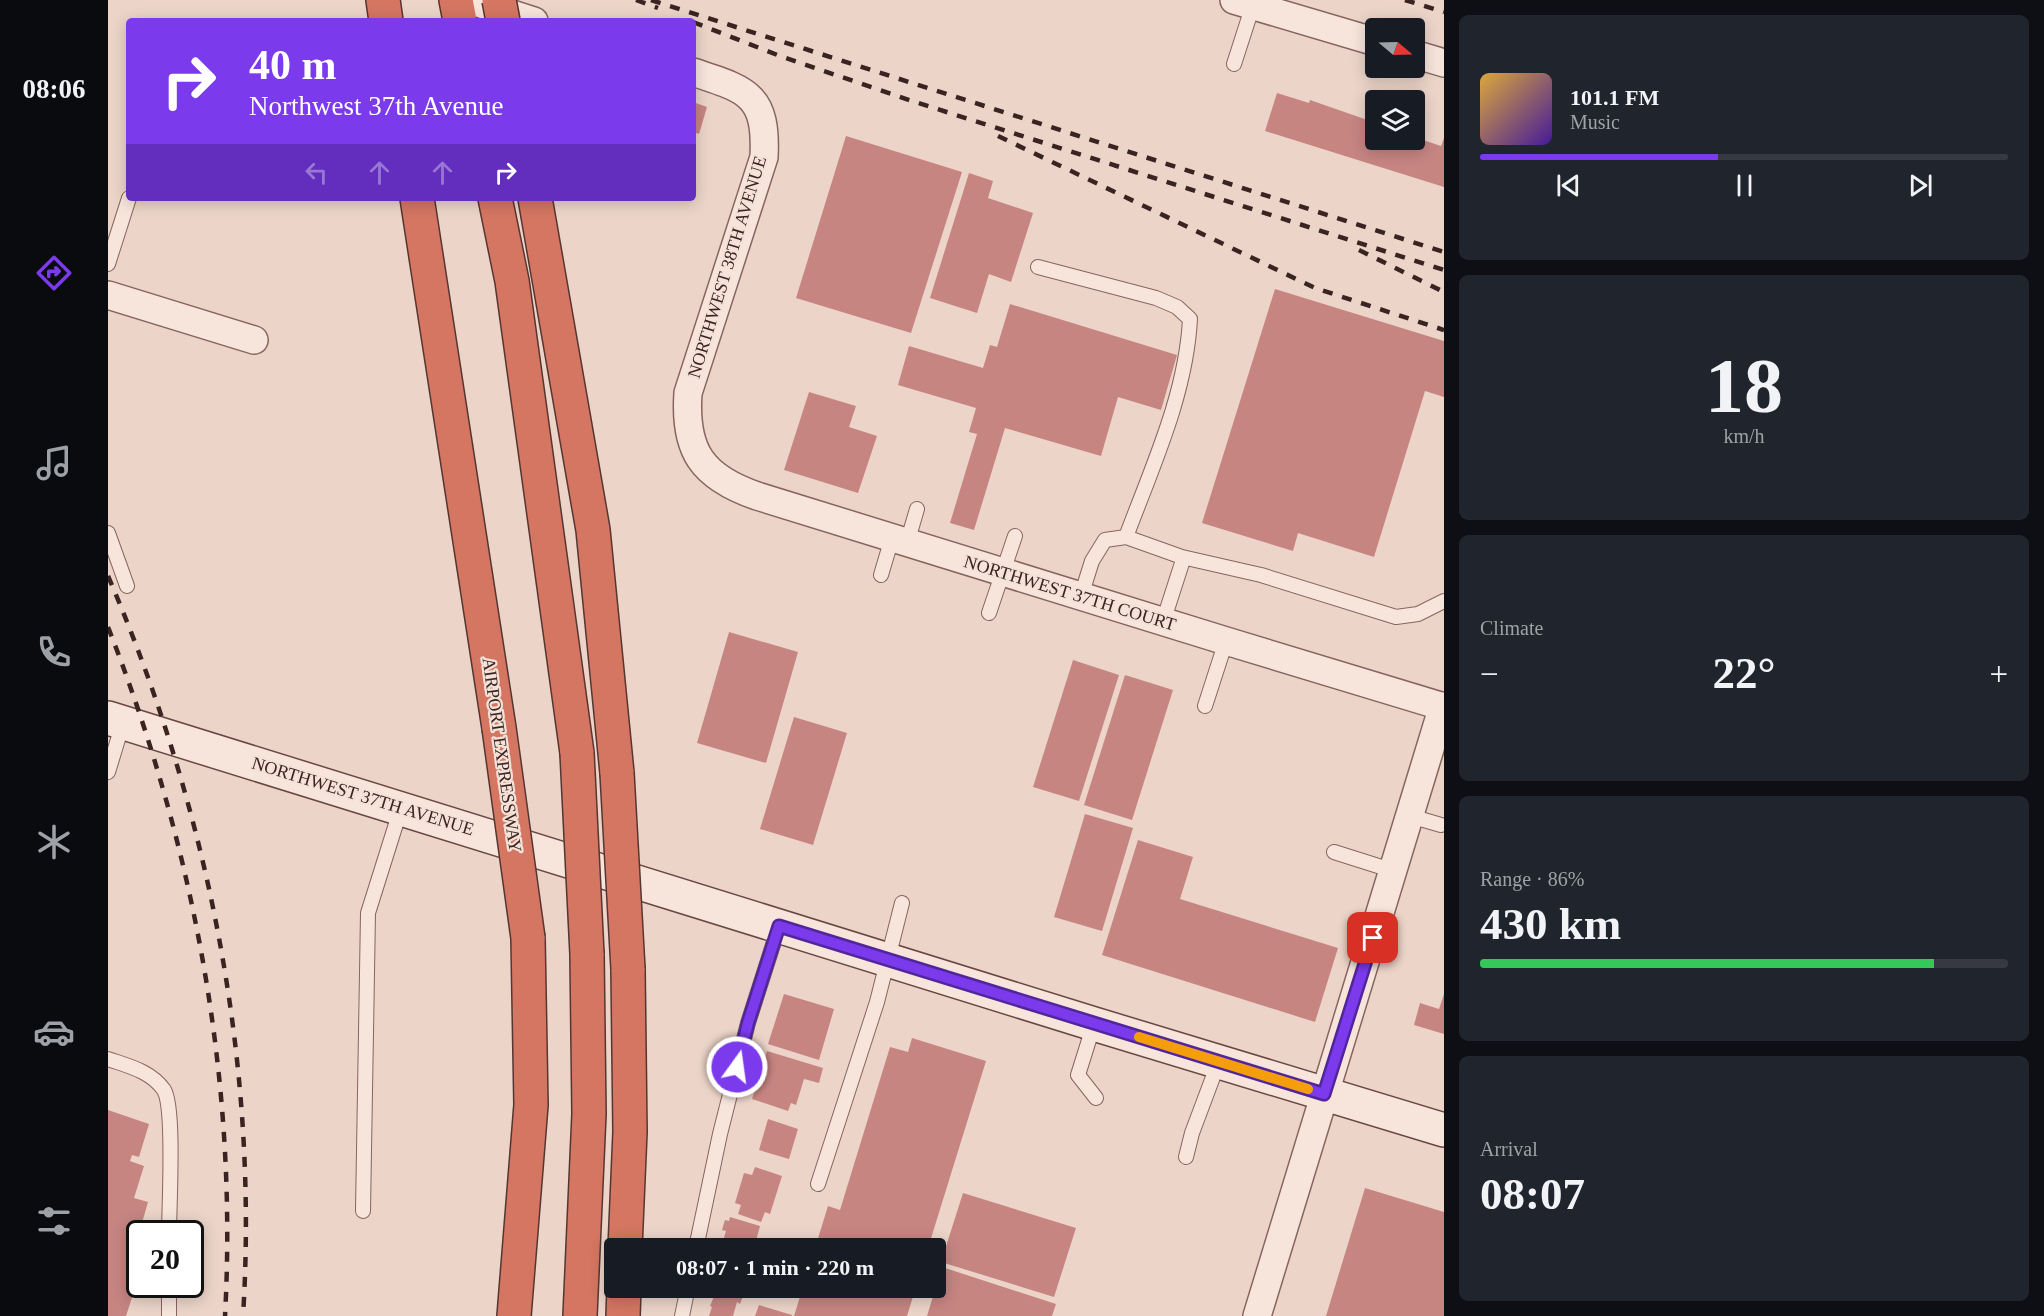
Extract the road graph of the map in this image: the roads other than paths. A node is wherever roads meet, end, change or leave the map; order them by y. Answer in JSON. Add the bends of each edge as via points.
{"nodes":[{"id":1,"x":383,"y":0,"type":"edge"},
{"id":2,"x":456,"y":0,"type":"edge"},
{"id":3,"x":468,"y":0,"type":"edge"},
{"id":4,"x":499,"y":0,"type":"edge"},
{"id":5,"x":1243,"y":3,"type":"edge"},
{"id":6,"x":386,"y":18,"type":"edge"},
{"id":7,"x":459,"y":18,"type":"edge"},
{"id":8,"x":502,"y":18,"type":"edge"},
{"id":9,"x":525,"y":18,"type":"edge"},
{"id":10,"x":1365,"y":39,"type":"edge"},
{"id":11,"x":1425,"y":57,"type":"edge"},
{"id":12,"x":1444,"y":63,"type":"edge"},
{"id":13,"x":1234,"y":64,"type":"dead end"},
{"id":14,"x":696,"y":73,"type":"edge"},
{"id":15,"x":128,"y":201,"type":"edge"},
{"id":16,"x":417,"y":201,"type":"edge"},
{"id":17,"x":496,"y":201,"type":"edge"},
{"id":18,"x":536,"y":201,"type":"edge"},
{"id":19,"x":108,"y":264,"type":"edge"},
{"id":20,"x":1038,"y":267,"type":"dead end"},
{"id":21,"x":108,"y":295,"type":"edge"},
{"id":22,"x":254,"y":340,"type":"dead end"},
{"id":23,"x":703,"y":464,"type":"joint"},
{"id":24,"x":917,"y":509,"type":"dead end"},
{"id":25,"x":108,"y":533,"type":"edge"},
{"id":26,"x":1015,"y":536,"type":"dead end"},
{"id":27,"x":1126,"y":537,"type":"junction"},
{"id":28,"x":899,"y":541,"type":"junction"},
{"id":29,"x":1182,"y":557,"type":"junction"},
{"id":30,"x":1003,"y":573,"type":"junction"},
{"id":31,"x":881,"y":575,"type":"dead end"},
{"id":32,"x":127,"y":586,"type":"dead end"},
{"id":33,"x":1081,"y":596,"type":"junction"},
{"id":34,"x":1444,"y":601,"type":"edge"},
{"id":35,"x":989,"y":613,"type":"dead end"},
{"id":36,"x":1164,"y":622,"type":"junction"},
{"id":37,"x":1226,"y":641,"type":"junction"},
{"id":38,"x":1205,"y":706,"type":"dead end"},
{"id":39,"x":1443,"y":706,"type":"edge"},
{"id":40,"x":116,"y":720,"type":"edge"},
{"id":41,"x":108,"y":772,"type":"edge"},
{"id":42,"x":401,"y":808,"type":"junction"},
{"id":43,"x":1410,"y":816,"type":"junction"},
{"id":44,"x":1441,"y":825,"type":"dead end"},
{"id":45,"x":1334,"y":852,"type":"dead end"},
{"id":46,"x":1394,"y":871,"type":"junction"},
{"id":47,"x":902,"y":903,"type":"dead end"},
{"id":48,"x":779,"y":926,"type":"junction"},
{"id":49,"x":889,"y":960,"type":"junction"},
{"id":50,"x":1094,"y":1024,"type":"junction"},
{"id":51,"x":108,"y":1059,"type":"edge"},
{"id":52,"x":1220,"y":1061,"type":"junction"},
{"id":53,"x":1324,"y":1094,"type":"junction"},
{"id":54,"x":1096,"y":1098,"type":"dead end"},
{"id":55,"x":1444,"y":1130,"type":"edge"},
{"id":56,"x":1186,"y":1156,"type":"dead end"},
{"id":57,"x":818,"y":1184,"type":"dead end"},
{"id":58,"x":363,"y":1211,"type":"dead end"},
{"id":59,"x":170,"y":1220,"type":"edge"},
{"id":60,"x":626,"y":1238,"type":"edge"},
{"id":61,"x":698,"y":1238,"type":"edge"},
{"id":62,"x":170,"y":1298,"type":"edge"},
{"id":63,"x":624,"y":1298,"type":"edge"},
{"id":64,"x":686,"y":1298,"type":"edge"},
{"id":65,"x":169,"y":1316,"type":"edge"},
{"id":66,"x":514,"y":1316,"type":"edge"},
{"id":67,"x":580,"y":1316,"type":"edge"},
{"id":68,"x":623,"y":1316,"type":"edge"},
{"id":69,"x":682,"y":1316,"type":"edge"},
{"id":70,"x":1257,"y":1316,"type":"edge"}],
"edges":[{"from":1,"to":6,"type":"highway"},
{"from":2,"to":7,"type":"highway"},
{"from":3,"to":9,"type":"street"},
{"from":4,"to":8,"type":"highway","bridge":true},
{"from":5,"to":10,"type":"street"},
{"from":5,"to":13,"type":"lane"},
{"from":11,"to":12,"type":"street"},
{"from":14,"to":23,"type":"street","name":"NORTHWEST 38TH AVENUE","via":[[736,86],[749,97],[760,111],[765,133],[764,157],[688,393],[689,434]]},
{"from":15,"to":19,"type":"lane"},
{"from":16,"to":66,"type":"highway","name":"AIRPORT EXPRESSWAY","bridge":true,"via":[[528,938],[531,1105]]},
{"from":17,"to":67,"type":"highway","bridge":true,"via":[[512,281],[577,753],[589,1114]]},
{"from":18,"to":60,"type":"highway","bridge":true,"via":[[593,530],[617,773],[628,969],[630,1132]]},
{"from":20,"to":27,"type":"lane","via":[[1155,298],[1177,307],[1190,320],[1179,389]]},
{"from":21,"to":22,"type":"street"},
{"from":23,"to":28,"type":"street","name":"NORTHWEST 37TH COURT","via":[[724,483],[741,490]]},
{"from":24,"to":28,"type":"lane"},
{"from":25,"to":32,"type":"lane"},
{"from":26,"to":30,"type":"lane"},
{"from":27,"to":29,"type":"lane"},
{"from":27,"to":33,"type":"lane","via":[[1105,540],[1092,561]]},
{"from":28,"to":30,"type":"street","name":"NORTHWEST 37TH COURT"},
{"from":28,"to":31,"type":"lane"},
{"from":29,"to":34,"type":"lane","via":[[1261,575],[1396,617],[1418,614]]},
{"from":29,"to":36,"type":"lane"},
{"from":30,"to":33,"type":"street","name":"NORTHWEST 37TH COURT"},
{"from":30,"to":35,"type":"lane"},
{"from":33,"to":36,"type":"street","name":"NORTHWEST 37TH COURT"},
{"from":36,"to":37,"type":"street","name":"NORTHWEST 37TH COURT"},
{"from":37,"to":38,"type":"lane"},
{"from":37,"to":39,"type":"street","name":"NORTHWEST 37TH COURT"},
{"from":39,"to":43,"type":"street"},
{"from":40,"to":41,"type":"lane"},
{"from":40,"to":42,"type":"street","name":"NORTHWEST 37TH AVENUE"},
{"from":42,"to":48,"type":"street","name":"NORTHWEST 37TH AVENUE"},
{"from":42,"to":58,"type":"lane","via":[[368,913]]},
{"from":43,"to":44,"type":"lane"},
{"from":43,"to":46,"type":"street"},
{"from":45,"to":46,"type":"lane"},
{"from":46,"to":53,"type":"street"},
{"from":47,"to":49,"type":"lane"},
{"from":48,"to":49,"type":"street","name":"NORTHWEST 37TH AVENUE"},
{"from":48,"to":61,"type":"lane","via":[[748,1023]]},
{"from":49,"to":50,"type":"street","name":"NORTHWEST 37TH AVENUE"},
{"from":49,"to":57,"type":"lane"},
{"from":50,"to":52,"type":"street","name":"NORTHWEST 37TH AVENUE"},
{"from":50,"to":54,"type":"lane","via":[[1078,1075]]},
{"from":51,"to":59,"type":"lane","via":[[146,1073],[164,1091],[170,1125]]},
{"from":52,"to":53,"type":"street","name":"NORTHWEST 37TH AVENUE"},
{"from":52,"to":56,"type":"lane"},
{"from":53,"to":55,"type":"street","name":"NORTHWEST 37TH AVENUE"},
{"from":53,"to":70,"type":"street"},
{"from":62,"to":65,"type":"lane"},
{"from":63,"to":68,"type":"highway"},
{"from":64,"to":69,"type":"lane"}]}
